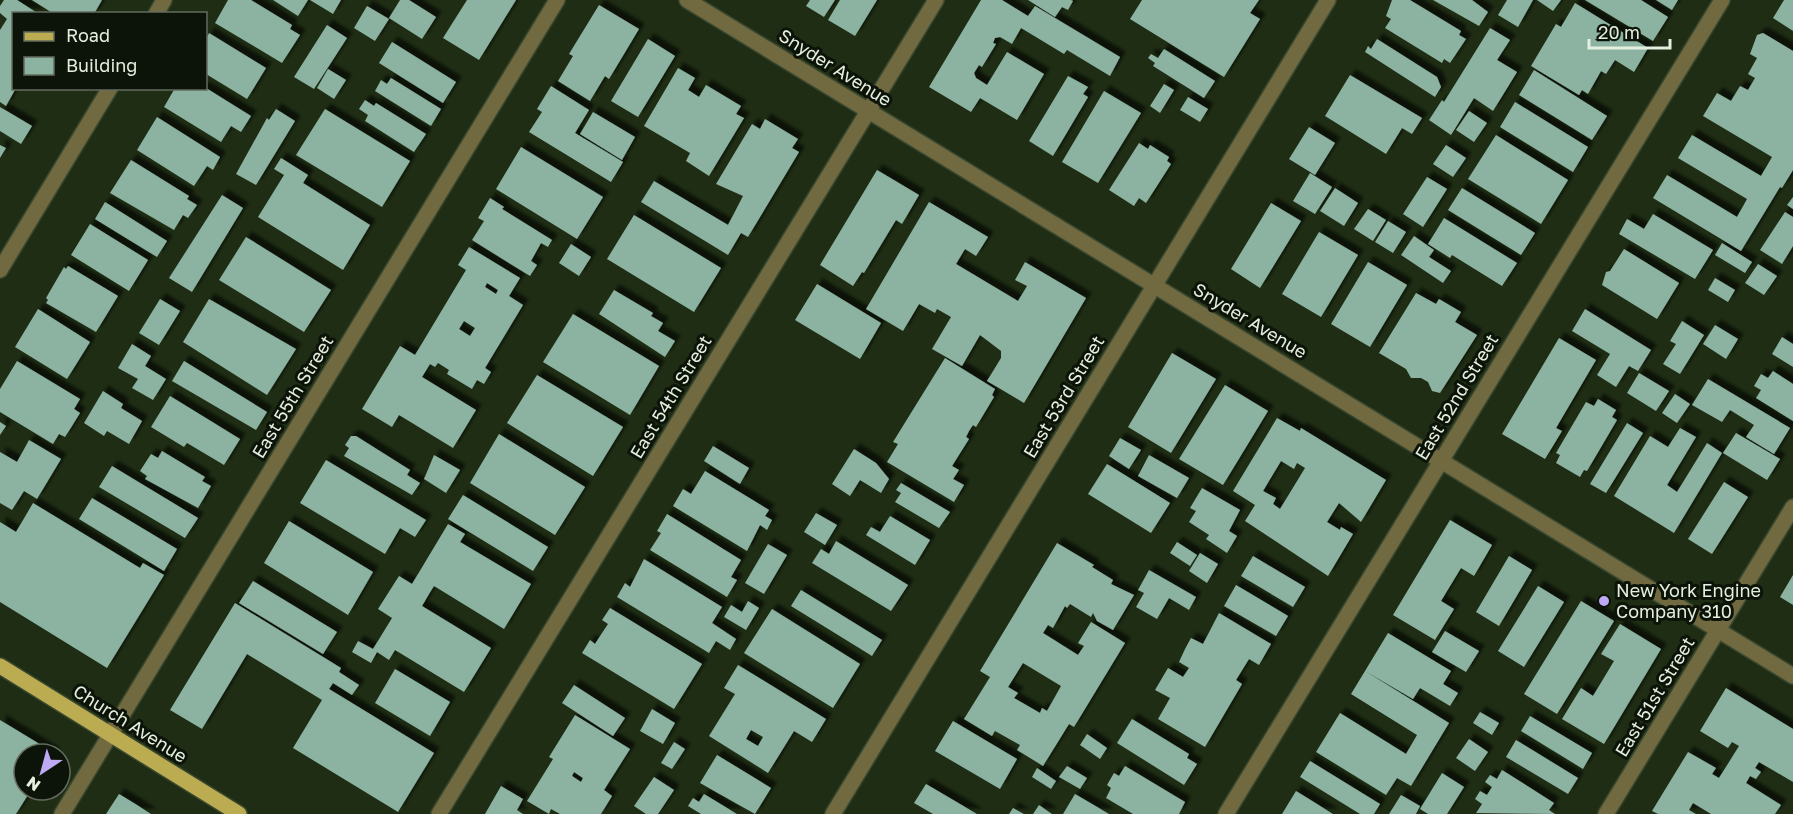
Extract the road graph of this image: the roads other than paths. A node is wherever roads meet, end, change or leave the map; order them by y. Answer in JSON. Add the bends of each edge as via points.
{"nodes":[{"id":1,"x":557,"y":0,"type":"edge"},
{"id":2,"x":687,"y":0,"type":"edge"},
{"id":3,"x":936,"y":0,"type":"edge"},
{"id":4,"x":1328,"y":0,"type":"edge"},
{"id":5,"x":1722,"y":0,"type":"edge"},
{"id":6,"x":109,"y":90,"type":"edge"},
{"id":7,"x":868,"y":111,"type":"junction"},
{"id":8,"x":0,"y":270,"type":"edge"},
{"id":9,"x":1154,"y":286,"type":"junction"},
{"id":10,"x":1441,"y":461,"type":"junction"},
{"id":11,"x":1793,"y":507,"type":"edge"},
{"id":12,"x":1718,"y":630,"type":"junction"},
{"id":13,"x":0,"y":666,"type":"edge"},
{"id":14,"x":1793,"y":676,"type":"edge"},
{"id":15,"x":110,"y":735,"type":"junction"},
{"id":16,"x":62,"y":814,"type":"edge"},
{"id":17,"x":239,"y":814,"type":"edge"},
{"id":18,"x":439,"y":814,"type":"edge"},
{"id":19,"x":833,"y":814,"type":"edge"},
{"id":20,"x":1226,"y":814,"type":"edge"},
{"id":21,"x":1606,"y":814,"type":"edge"}],
"edges":[{"from":1,"to":15,"type":"street","name":"East 55th Street"},
{"from":2,"to":7,"type":"street","name":"Snyder Avenue"},
{"from":3,"to":7,"type":"street","name":"East 54th Street"},
{"from":4,"to":9,"type":"street","name":"East 53rd Street"},
{"from":5,"to":10,"type":"street","name":"East 52nd Street"},
{"from":6,"to":8,"type":"street"},
{"from":7,"to":9,"type":"street","name":"Snyder Avenue"},
{"from":7,"to":18,"type":"street","name":"East 54th Street"},
{"from":9,"to":10,"type":"street","name":"Snyder Avenue"},
{"from":9,"to":19,"type":"street","name":"East 53rd Street"},
{"from":10,"to":12,"type":"street","name":"Snyder Avenue"},
{"from":10,"to":20,"type":"street","name":"East 52nd Street"},
{"from":11,"to":12,"type":"street","name":"East 51st Street"},
{"from":12,"to":14,"type":"street","name":"Snyder Avenue"},
{"from":12,"to":21,"type":"street","name":"East 51st Street"},
{"from":13,"to":15,"type":"main road","name":"Church Avenue"},
{"from":15,"to":16,"type":"street","name":"East 55th Street"},
{"from":15,"to":17,"type":"main road","name":"Church Avenue"}]}
